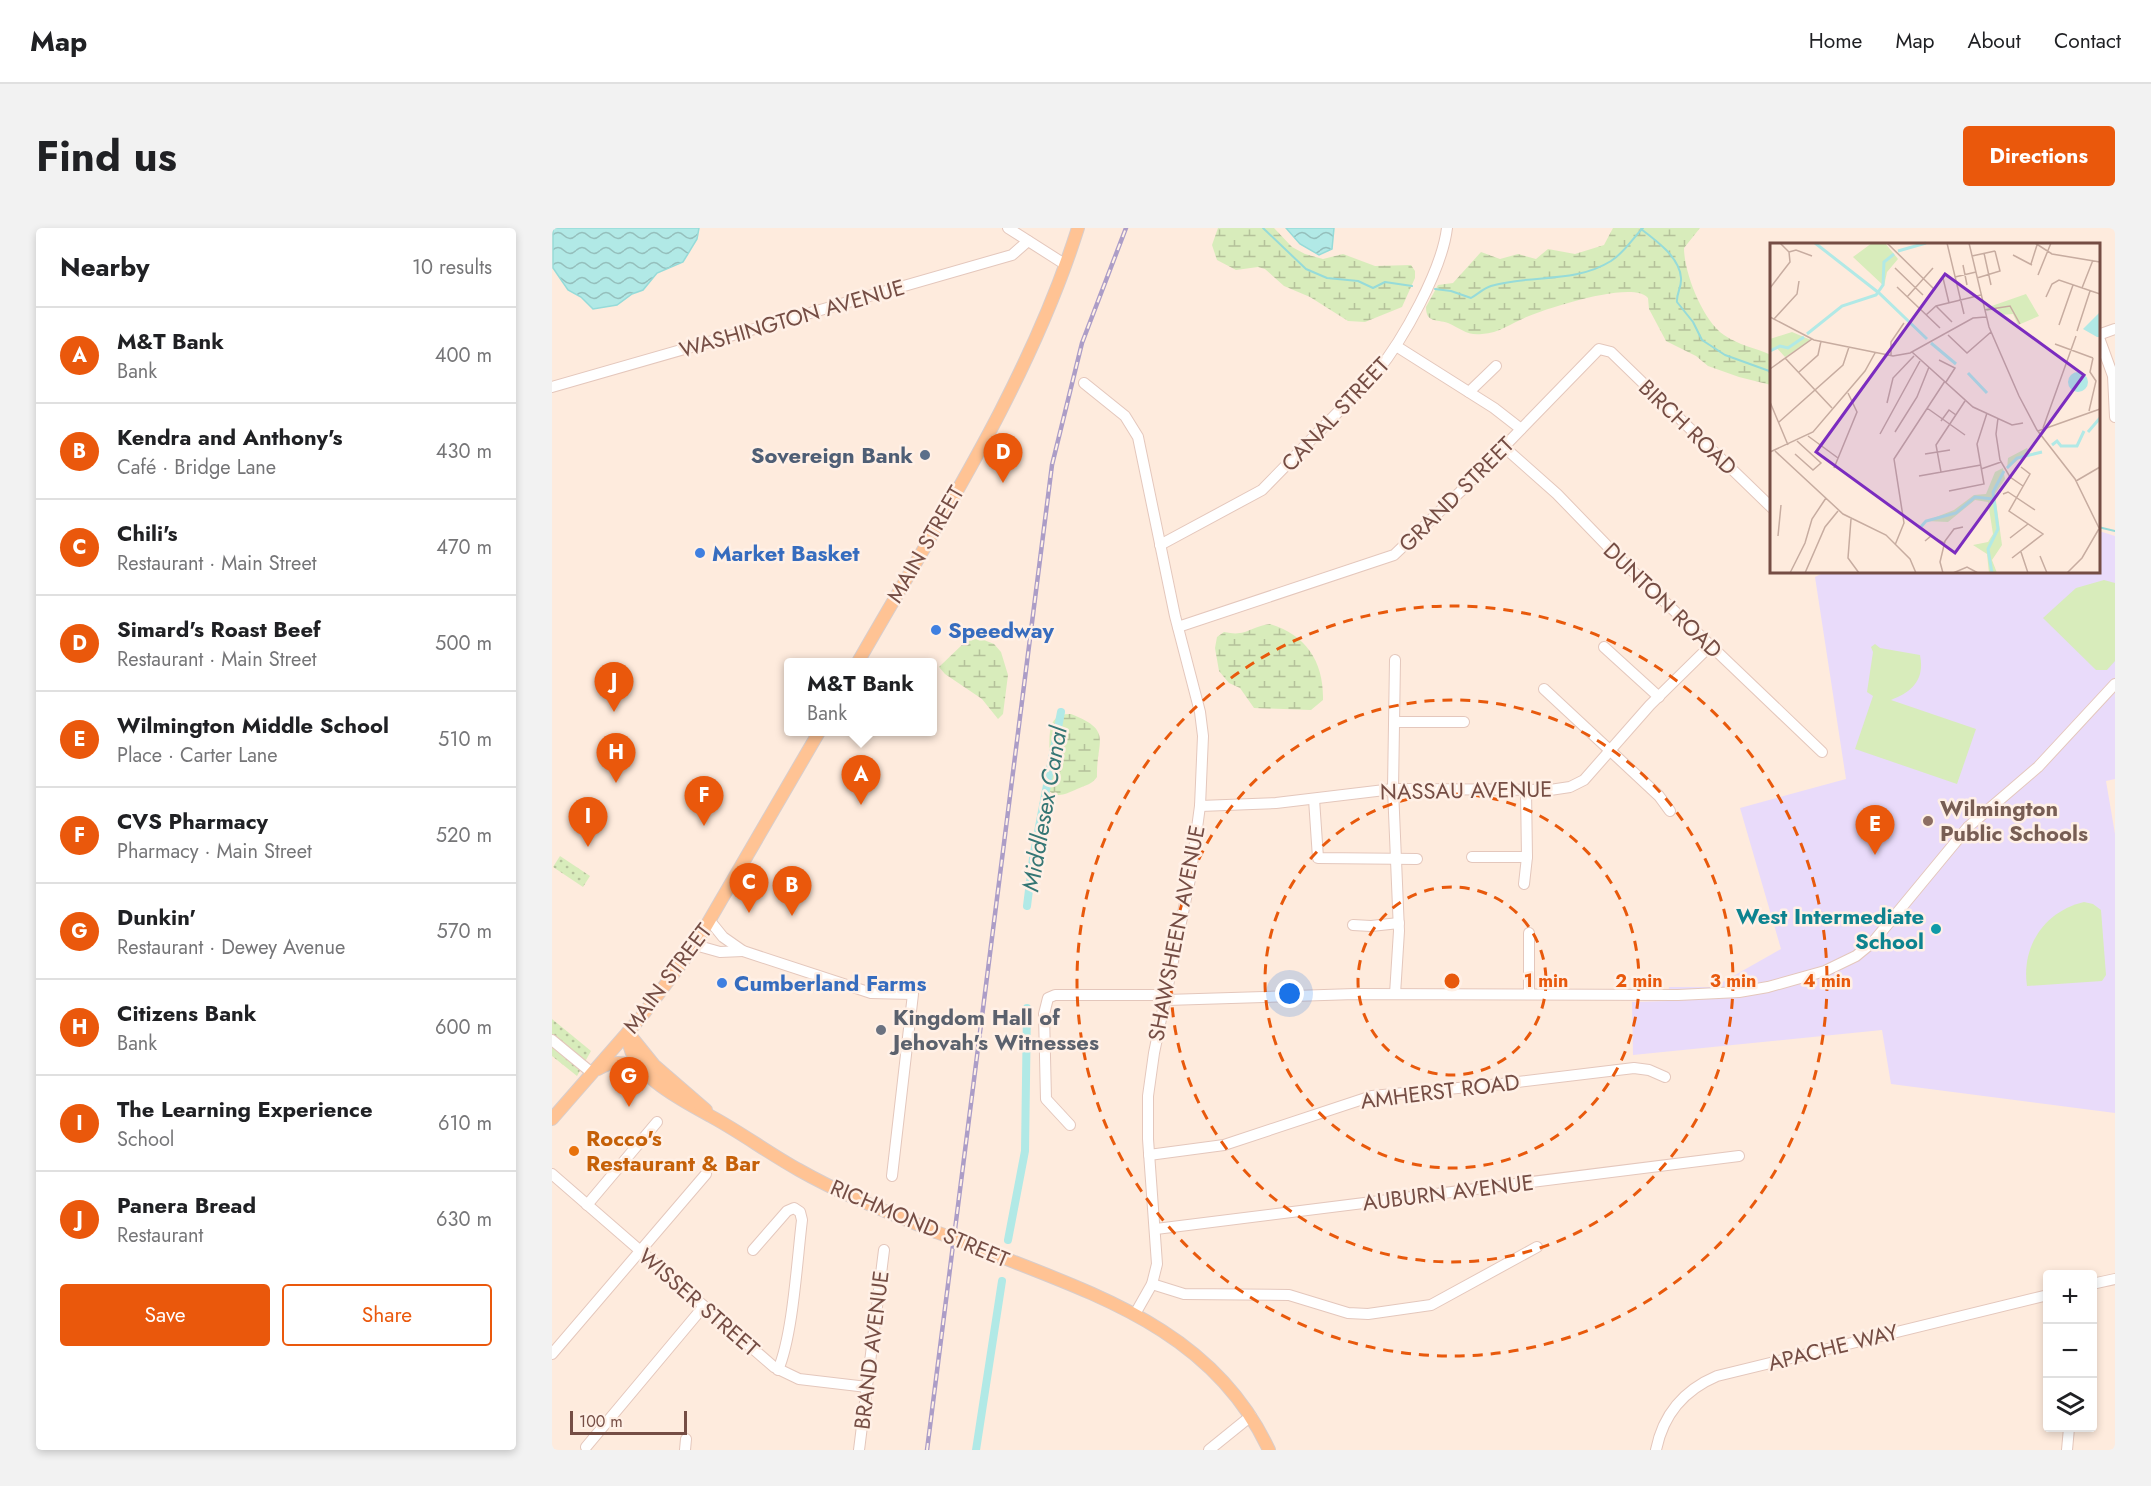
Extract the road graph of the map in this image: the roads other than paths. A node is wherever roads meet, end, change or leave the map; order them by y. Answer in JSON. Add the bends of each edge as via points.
{"nodes":[{"id":1,"x":1008,"y":228,"type":"edge"},
{"id":2,"x":1078,"y":228,"type":"edge"},
{"id":3,"x":1447,"y":228,"type":"edge"},
{"id":4,"x":1028,"y":242,"type":"junction"},
{"id":5,"x":1066,"y":265,"type":"junction"},
{"id":6,"x":2115,"y":329,"type":"edge"},
{"id":7,"x":2100,"y":334,"type":"edge"},
{"id":8,"x":2100,"y":340,"type":"edge"},
{"id":9,"x":1396,"y":345,"type":"junction"},
{"id":10,"x":1603,"y":349,"type":"joint"},
{"id":11,"x":1496,"y":366,"type":"dead end"},
{"id":12,"x":1084,"y":383,"type":"dead end"},
{"id":13,"x":552,"y":387,"type":"edge"},
{"id":14,"x":1469,"y":392,"type":"junction"},
{"id":15,"x":2115,"y":417,"type":"edge"},
{"id":16,"x":1521,"y":429,"type":"junction"},
{"id":17,"x":1504,"y":447,"type":"junction"},
{"id":18,"x":1770,"y":506,"type":"edge"},
{"id":19,"x":1160,"y":545,"type":"junction"},
{"id":20,"x":1178,"y":627,"type":"junction"},
{"id":21,"x":1710,"y":646,"type":"junction"},
{"id":22,"x":1604,"y":647,"type":"dead end"},
{"id":23,"x":861,"y":658,"type":"edge"},
{"id":24,"x":1395,"y":660,"type":"dead end"},
{"id":25,"x":2115,"y":684,"type":"edge"},
{"id":26,"x":1544,"y":689,"type":"dead end"},
{"id":27,"x":1659,"y":697,"type":"junction"},
{"id":28,"x":1395,"y":722,"type":"junction"},
{"id":29,"x":1464,"y":722,"type":"dead end"},
{"id":30,"x":817,"y":736,"type":"edge"},
{"id":31,"x":1611,"y":751,"type":"junction"},
{"id":32,"x":1822,"y":752,"type":"dead end"},
{"id":33,"x":1393,"y":789,"type":"junction"},
{"id":34,"x":1526,"y":791,"type":"junction"},
{"id":35,"x":1314,"y":799,"type":"junction"},
{"id":36,"x":1200,"y":806,"type":"junction"},
{"id":37,"x":1670,"y":811,"type":"dead end"},
{"id":38,"x":1527,"y":856,"type":"junction"},
{"id":39,"x":1472,"y":857,"type":"dead end"},
{"id":40,"x":1395,"y":859,"type":"junction"},
{"id":41,"x":1417,"y":860,"type":"dead end"},
{"id":42,"x":1524,"y":884,"type":"dead end"},
{"id":43,"x":710,"y":921,"type":"junction"},
{"id":44,"x":1399,"y":923,"type":"junction"},
{"id":45,"x":1353,"y":925,"type":"dead end"},
{"id":46,"x":1529,"y":933,"type":"dead end"},
{"id":47,"x":695,"y":945,"type":"junction"},
{"id":48,"x":743,"y":951,"type":"junction"},
{"id":49,"x":1529,"y":993,"type":"junction"},
{"id":50,"x":1395,"y":994,"type":"junction"},
{"id":51,"x":1167,"y":998,"type":"junction"},
{"id":52,"x":628,"y":1032,"type":"junction"},
{"id":53,"x":552,"y":1040,"type":"edge"},
{"id":54,"x":592,"y":1073,"type":"junction"},
{"id":55,"x":651,"y":1076,"type":"junction"},
{"id":56,"x":1665,"y":1077,"type":"dead end"},
{"id":57,"x":713,"y":1117,"type":"junction"},
{"id":58,"x":552,"y":1119,"type":"edge"},
{"id":59,"x":657,"y":1122,"type":"dead end"},
{"id":60,"x":1070,"y":1125,"type":"dead end"},
{"id":61,"x":1149,"y":1155,"type":"junction"},
{"id":62,"x":1739,"y":1156,"type":"dead end"},
{"id":63,"x":552,"y":1174,"type":"edge"},
{"id":64,"x":706,"y":1174,"type":"dead end"},
{"id":65,"x":892,"y":1176,"type":"dead end"},
{"id":66,"x":587,"y":1205,"type":"junction"},
{"id":67,"x":1156,"y":1229,"type":"junction"},
{"id":68,"x":1537,"y":1247,"type":"dead end"},
{"id":69,"x":640,"y":1250,"type":"junction"},
{"id":70,"x":753,"y":1250,"type":"dead end"},
{"id":71,"x":884,"y":1250,"type":"dead end"},
{"id":72,"x":2115,"y":1279,"type":"edge"},
{"id":73,"x":2097,"y":1283,"type":"edge"},
{"id":74,"x":1152,"y":1284,"type":"junction"},
{"id":75,"x":2043,"y":1296,"type":"edge"},
{"id":76,"x":704,"y":1306,"type":"junction"},
{"id":77,"x":1135,"y":1314,"type":"junction"},
{"id":78,"x":552,"y":1354,"type":"edge"},
{"id":79,"x":777,"y":1370,"type":"junction"},
{"id":80,"x":867,"y":1387,"type":"junction"},
{"id":81,"x":1251,"y":1416,"type":"junction"},
{"id":82,"x":2069,"y":1432,"type":"edge"},
{"id":83,"x":586,"y":1447,"type":"dead end"},
{"id":84,"x":859,"y":1450,"type":"edge"},
{"id":85,"x":1209,"y":1450,"type":"edge"},
{"id":86,"x":1269,"y":1450,"type":"edge"},
{"id":87,"x":1656,"y":1450,"type":"edge"},
{"id":88,"x":2067,"y":1450,"type":"edge"}],
"edges":[{"from":1,"to":4,"type":"street"},
{"from":2,"to":5,"type":"main road","name":"MAIN STREET"},
{"from":3,"to":9,"type":"street","name":"CANAL STREET","via":[[1433,270]]},
{"from":4,"to":5,"type":"street"},
{"from":4,"to":13,"type":"street","name":"WASHINGTON AVENUE","via":[[1012,255]]},
{"from":5,"to":23,"type":"main road","name":"MAIN STREET","via":[[1035,341],[988,434]]},
{"from":6,"to":7,"type":"street"},
{"from":8,"to":15,"type":"street","via":[[2114,376]]},
{"from":9,"to":14,"type":"street"},
{"from":9,"to":19,"type":"street","name":"CANAL STREET","via":[[1368,383],[1262,490]]},
{"from":10,"to":16,"type":"street","name":"GRAND STREET","via":[[1595,352]]},
{"from":10,"to":18,"type":"street","name":"BIRCH ROAD","via":[[1611,352]]},
{"from":11,"to":14,"type":"street"},
{"from":12,"to":19,"type":"street","name":"SHAWSHEEN AVENUE","via":[[1135,429]]},
{"from":14,"to":16,"type":"street"},
{"from":16,"to":17,"type":"street","name":"GRAND STREET"},
{"from":17,"to":20,"type":"street","name":"GRAND STREET","via":[[1394,555]]},
{"from":17,"to":21,"type":"street","name":"DUNTON ROAD"},
{"from":19,"to":20,"type":"street","name":"SHAWSHEEN AVENUE"},
{"from":20,"to":36,"type":"street","name":"SHAWSHEEN AVENUE","via":[[1202,724]]},
{"from":21,"to":27,"type":"street","name":"NASSAU AVENUE"},
{"from":21,"to":32,"type":"street","name":"DUNTON ROAD"},
{"from":22,"to":27,"type":"street"},
{"from":24,"to":28,"type":"street"},
{"from":25,"to":49,"type":"street","via":[[2038,767],[1968,827],[1880,935],[1846,962],[1807,977],[1738,992]]},
{"from":26,"to":31,"type":"street"},
{"from":27,"to":31,"type":"street","name":"NASSAU AVENUE"},
{"from":28,"to":29,"type":"street"},
{"from":28,"to":33,"type":"street"},
{"from":30,"to":43,"type":"main road","name":"MAIN STREET"},
{"from":31,"to":34,"type":"street","name":"NASSAU AVENUE","via":[[1576,784]]},
{"from":31,"to":37,"type":"street"},
{"from":33,"to":34,"type":"street","name":"NASSAU AVENUE"},
{"from":33,"to":35,"type":"street","name":"NASSAU AVENUE"},
{"from":33,"to":40,"type":"street"},
{"from":34,"to":38,"type":"street"},
{"from":35,"to":36,"type":"street","name":"NASSAU AVENUE"},
{"from":35,"to":40,"type":"street","via":[[1318,858]]},
{"from":36,"to":51,"type":"street","name":"SHAWSHEEN AVENUE"},
{"from":38,"to":39,"type":"street"},
{"from":38,"to":42,"type":"street"},
{"from":40,"to":41,"type":"street"},
{"from":40,"to":44,"type":"street"},
{"from":43,"to":47,"type":"main road","name":"MAIN STREET"},
{"from":43,"to":48,"type":"street","via":[[723,937]]},
{"from":44,"to":45,"type":"street"},
{"from":44,"to":50,"type":"street"},
{"from":46,"to":49,"type":"street"},
{"from":47,"to":48,"type":"street","via":[[720,952]]},
{"from":47,"to":52,"type":"main road","name":"MAIN STREET"},
{"from":48,"to":65,"type":"street","via":[[871,993],[913,994]]},
{"from":49,"to":50,"type":"street"},
{"from":50,"to":51,"type":"street"},
{"from":51,"to":60,"type":"street","via":[[1048,998],[1044,1014],[1046,1095],[1051,1107]]},
{"from":51,"to":61,"type":"street","name":"SHAWSHEEN AVENUE","via":[[1149,1081]]},
{"from":52,"to":54,"type":"main road","name":"MAIN STREET"},
{"from":52,"to":55,"type":"main road","name":"RICHMOND STREET","via":[[631,1051]]},
{"from":52,"to":57,"type":"main road","name":"RICHMOND STREET","via":[[654,1065]]},
{"from":53,"to":54,"type":"street"},
{"from":54,"to":55,"type":"main road","via":[[610,1063],[623,1062]]},
{"from":54,"to":58,"type":"main road","name":"MAIN STREET"},
{"from":55,"to":57,"type":"main road","name":"RICHMOND STREET"},
{"from":56,"to":61,"type":"street","name":"AMHERST ROAD","via":[[1634,1068],[1372,1096],[1224,1145]]},
{"from":57,"to":77,"type":"main road","name":"RICHMOND STREET","bridge":true,"via":[[808,1175]]},
{"from":59,"to":66,"type":"street"},
{"from":61,"to":67,"type":"street","name":"SHAWSHEEN AVENUE"},
{"from":62,"to":67,"type":"street","name":"AUBURN AVENUE"},
{"from":63,"to":66,"type":"street","name":"WISSER STREET"},
{"from":64,"to":69,"type":"street"},
{"from":66,"to":69,"type":"street","name":"WISSER STREET"},
{"from":67,"to":74,"type":"street","name":"SHAWSHEEN AVENUE","via":[[1157,1264]]},
{"from":68,"to":74,"type":"street","via":[[1431,1305],[1368,1314],[1348,1313],[1289,1295],[1184,1294]]},
{"from":69,"to":76,"type":"street","name":"WISSER STREET"},
{"from":69,"to":78,"type":"street"},
{"from":70,"to":79,"type":"street","via":[[783,1214],[790,1209],[798,1210],[802,1220],[783,1355]]},
{"from":71,"to":80,"type":"street","name":"BRAND AVENUE"},
{"from":72,"to":73,"type":"street"},
{"from":74,"to":77,"type":"street","name":"SHAWSHEEN AVENUE"},
{"from":75,"to":87,"type":"street","name":"APACHE WAY","via":[[1717,1376],[1694,1388],[1677,1404],[1665,1422]]},
{"from":76,"to":79,"type":"street","name":"WISSER STREET"},
{"from":76,"to":83,"type":"street"},
{"from":77,"to":81,"type":"main road","via":[[1204,1361]]},
{"from":79,"to":80,"type":"street","name":"WISSER STREET","via":[[799,1379]]},
{"from":80,"to":84,"type":"street","name":"BRAND AVENUE"},
{"from":81,"to":85,"type":"street"},
{"from":81,"to":86,"type":"main road"},
{"from":82,"to":88,"type":"street"}]}
